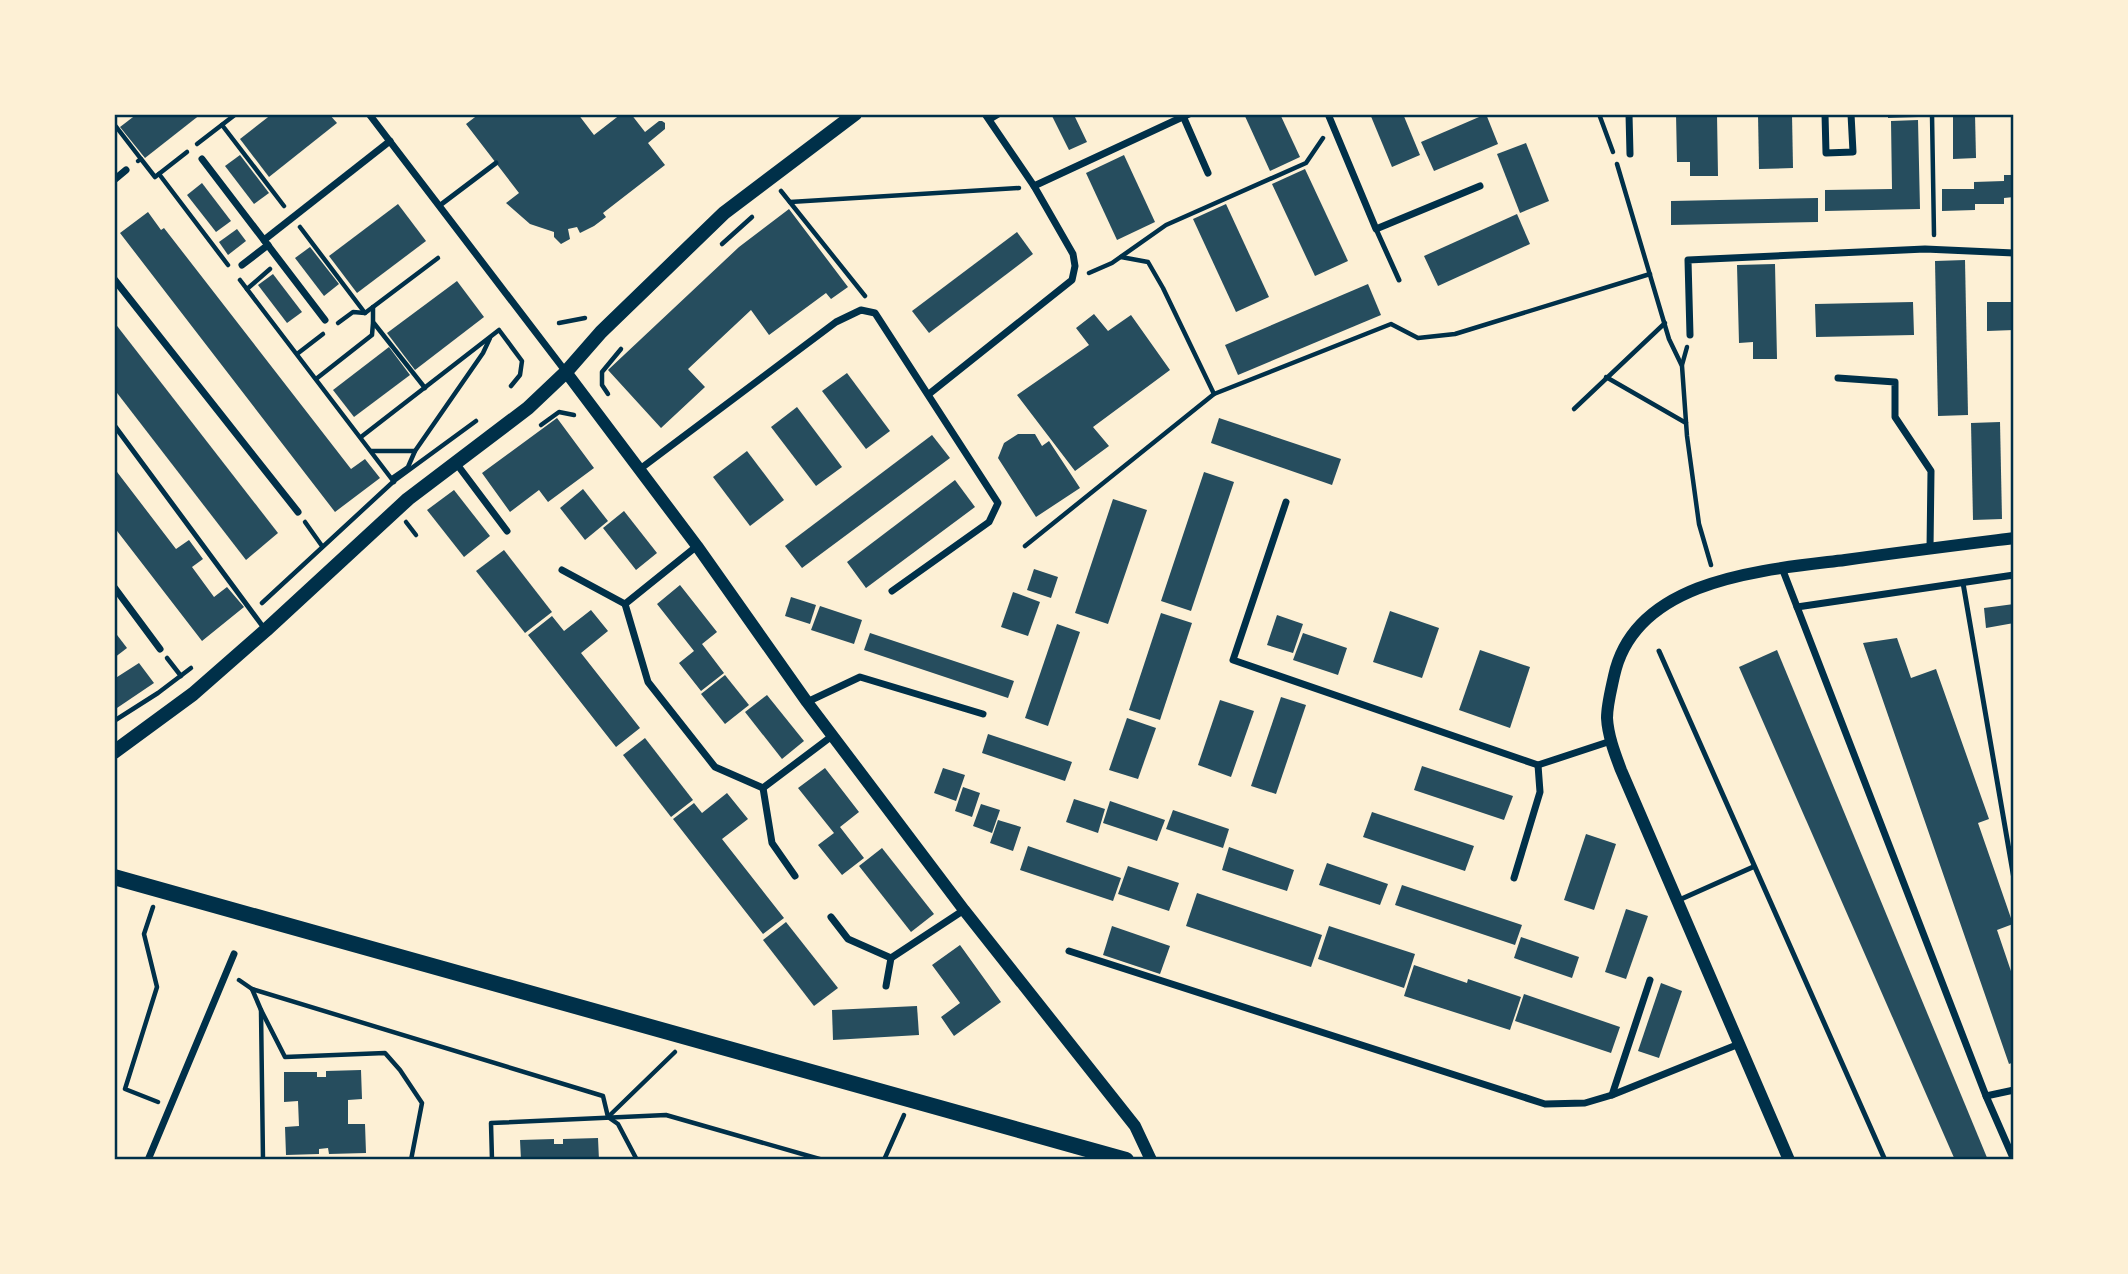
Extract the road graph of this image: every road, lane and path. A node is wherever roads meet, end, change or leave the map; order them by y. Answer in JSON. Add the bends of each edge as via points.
{"nodes":[{"id":1,"x":369,"y":114,"type":"edge"},
{"id":2,"x":855,"y":114,"type":"edge"},
{"id":3,"x":1000,"y":114,"type":"edge"},
{"id":4,"x":1599,"y":114,"type":"edge"},
{"id":5,"x":1629,"y":114,"type":"edge"},
{"id":6,"x":1825,"y":114,"type":"edge"},
{"id":7,"x":1851,"y":114,"type":"edge"},
{"id":8,"x":1932,"y":114,"type":"edge"},
{"id":9,"x":1186,"y":115,"type":"edge"},
{"id":10,"x":1329,"y":115,"type":"edge"},
{"id":11,"x":988,"y":117,"type":"edge"},
{"id":12,"x":114,"y":124,"type":"edge"},
{"id":13,"x":390,"y":141,"type":"junction"},
{"id":14,"x":1630,"y":153,"type":"dead end"},
{"id":15,"x":141,"y":159,"type":"dead end"},
{"id":16,"x":202,"y":159,"type":"dead end"},
{"id":17,"x":496,"y":163,"type":"dead end"},
{"id":18,"x":126,"y":170,"type":"dead end"},
{"id":19,"x":1208,"y":173,"type":"dead end"},
{"id":20,"x":159,"y":174,"type":"dead end"},
{"id":21,"x":769,"y":177,"type":"junction"},
{"id":22,"x":114,"y":180,"type":"edge"},
{"id":23,"x":1034,"y":186,"type":"junction"},
{"id":24,"x":1480,"y":186,"type":"dead end"},
{"id":25,"x":779,"y":188,"type":"junction"},
{"id":26,"x":773,"y":194,"type":"dead end"},
{"id":27,"x":790,"y":202,"type":"junction"},
{"id":28,"x":439,"y":206,"type":"junction"},
{"id":29,"x":758,"y":210,"type":"dead end"},
{"id":30,"x":1377,"y":229,"type":"junction"},
{"id":31,"x":266,"y":243,"type":"junction"},
{"id":32,"x":1934,"y":250,"type":"junction"},
{"id":33,"x":714,"y":251,"type":"dead end"},
{"id":34,"x":2014,"y":253,"type":"edge"},
{"id":35,"x":1121,"y":257,"type":"junction"},
{"id":36,"x":438,"y":258,"type":"dead end"},
{"id":37,"x":242,"y":265,"type":"dead end"},
{"id":38,"x":231,"y":268,"type":"dead end"},
{"id":39,"x":1650,"y":274,"type":"junction"},
{"id":40,"x":239,"y":278,"type":"dead end"},
{"id":41,"x":114,"y":279,"type":"edge"},
{"id":42,"x":258,"y":280,"type":"dead end"},
{"id":43,"x":1072,"y":280,"type":"junction"},
{"id":44,"x":1399,"y":280,"type":"dead end"},
{"id":45,"x":247,"y":289,"type":"junction"},
{"id":46,"x":373,"y":307,"type":"dead end"},
{"id":47,"x":867,"y":312,"type":"junction"},
{"id":48,"x":585,"y":318,"type":"dead end"},
{"id":49,"x":325,"y":320,"type":"dead end"},
{"id":50,"x":373,"y":322,"type":"junction"},
{"id":51,"x":558,"y":323,"type":"dead end"},
{"id":52,"x":1665,"y":323,"type":"junction"},
{"id":53,"x":334,"y":326,"type":"dead end"},
{"id":54,"x":325,"y":333,"type":"dead end"},
{"id":55,"x":1690,"y":335,"type":"dead end"},
{"id":56,"x":491,"y":337,"type":"junction"},
{"id":57,"x":621,"y":349,"type":"dead end"},
{"id":58,"x":297,"y":354,"type":"junction"},
{"id":59,"x":608,"y":354,"type":"dead end"},
{"id":60,"x":566,"y":372,"type":"junction"},
{"id":61,"x":1606,"y":377,"type":"junction"},
{"id":62,"x":1838,"y":378,"type":"dead end"},
{"id":63,"x":316,"y":379,"type":"junction"},
{"id":64,"x":577,"y":386,"type":"junction"},
{"id":65,"x":511,"y":387,"type":"dead end"},
{"id":66,"x":425,"y":388,"type":"junction"},
{"id":67,"x":608,"y":394,"type":"dead end"},
{"id":68,"x":929,"y":394,"type":"junction"},
{"id":69,"x":1214,"y":394,"type":"junction"},
{"id":70,"x":1574,"y":408,"type":"dead end"},
{"id":71,"x":478,"y":419,"type":"dead end"},
{"id":72,"x":579,"y":421,"type":"dead end"},
{"id":73,"x":1686,"y":423,"type":"junction"},
{"id":74,"x":114,"y":425,"type":"edge"},
{"id":75,"x":541,"y":425,"type":"dead end"},
{"id":76,"x":360,"y":437,"type":"junction"},
{"id":77,"x":371,"y":451,"type":"junction"},
{"id":78,"x":415,"y":451,"type":"junction"},
{"id":79,"x":456,"y":463,"type":"junction"},
{"id":80,"x":640,"y":469,"type":"junction"},
{"id":81,"x":393,"y":480,"type":"junction"},
{"id":82,"x":408,"y":499,"type":"junction"},
{"id":83,"x":1286,"y":502,"type":"dead end"},
{"id":84,"x":298,"y":512,"type":"joint"},
{"id":85,"x":409,"y":526,"type":"dead end"},
{"id":86,"x":507,"y":531,"type":"dead end"},
{"id":87,"x":416,"y":535,"type":"dead end"},
{"id":88,"x":2014,"y":538,"type":"edge"},
{"id":89,"x":322,"y":545,"type":"junction"},
{"id":90,"x":1026,"y":545,"type":"dead end"},
{"id":91,"x":697,"y":546,"type":"junction"},
{"id":92,"x":1930,"y":549,"type":"junction"},
{"id":93,"x":336,"y":565,"type":"junction"},
{"id":94,"x":1782,"y":568,"type":"junction"},
{"id":95,"x":562,"y":570,"type":"dead end"},
{"id":96,"x":2014,"y":575,"type":"edge"},
{"id":97,"x":1716,"y":582,"type":"junction"},
{"id":98,"x":1963,"y":583,"type":"junction"},
{"id":99,"x":114,"y":587,"type":"edge"},
{"id":100,"x":892,"y":591,"type":"dead end"},
{"id":101,"x":625,"y":604,"type":"junction"},
{"id":102,"x":1797,"y":607,"type":"junction"},
{"id":103,"x":252,"y":612,"type":"junction"},
{"id":104,"x":266,"y":630,"type":"junction"},
{"id":105,"x":160,"y":649,"type":"joint"},
{"id":106,"x":1659,"y":651,"type":"dead end"},
{"id":107,"x":199,"y":661,"type":"dead end"},
{"id":108,"x":181,"y":676,"type":"junction"},
{"id":109,"x":193,"y":694,"type":"junction"},
{"id":110,"x":807,"y":702,"type":"junction"},
{"id":111,"x":983,"y":714,"type":"dead end"},
{"id":112,"x":114,"y":721,"type":"edge"},
{"id":113,"x":832,"y":736,"type":"junction"},
{"id":114,"x":1611,"y":741,"type":"junction"},
{"id":115,"x":114,"y":752,"type":"edge"},
{"id":116,"x":1538,"y":765,"type":"junction"},
{"id":117,"x":763,"y":788,"type":"junction"},
{"id":118,"x":1753,"y":867,"type":"junction"},
{"id":119,"x":795,"y":876,"type":"dead end"},
{"id":120,"x":114,"y":877,"type":"edge"},
{"id":121,"x":1514,"y":878,"type":"dead end"},
{"id":122,"x":2014,"y":879,"type":"edge"},
{"id":123,"x":159,"y":889,"type":"junction"},
{"id":124,"x":1677,"y":901,"type":"junction"},
{"id":125,"x":964,"y":910,"type":"junction"},
{"id":126,"x":831,"y":917,"type":"dead end"},
{"id":127,"x":1069,"y":951,"type":"dead end"},
{"id":128,"x":234,"y":954,"type":"dead end"},
{"id":129,"x":891,"y":958,"type":"junction"},
{"id":130,"x":227,"y":972,"type":"junction"},
{"id":131,"x":1650,"y":980,"type":"dead end"},
{"id":132,"x":886,"y":986,"type":"dead end"},
{"id":133,"x":252,"y":989,"type":"junction"},
{"id":134,"x":261,"y":1010,"type":"junction"},
{"id":135,"x":688,"y":1039,"type":"junction"},
{"id":136,"x":1739,"y":1044,"type":"junction"},
{"id":137,"x":2014,"y":1090,"type":"edge"},
{"id":138,"x":1612,"y":1095,"type":"junction"},
{"id":139,"x":1986,"y":1096,"type":"junction"},
{"id":140,"x":910,"y":1101,"type":"junction"},
{"id":141,"x":170,"y":1107,"type":"junction"},
{"id":142,"x":608,"y":1117,"type":"junction"},
{"id":143,"x":148,"y":1160,"type":"edge"},
{"id":144,"x":263,"y":1160,"type":"edge"},
{"id":145,"x":411,"y":1160,"type":"edge"},
{"id":146,"x":492,"y":1160,"type":"edge"},
{"id":147,"x":637,"y":1160,"type":"edge"},
{"id":148,"x":823,"y":1160,"type":"edge"},
{"id":149,"x":884,"y":1160,"type":"edge"},
{"id":150,"x":1126,"y":1160,"type":"edge"},
{"id":151,"x":1151,"y":1160,"type":"edge"},
{"id":152,"x":1789,"y":1160,"type":"edge"},
{"id":153,"x":1885,"y":1160,"type":"edge"},
{"id":154,"x":2014,"y":1160,"type":"edge"}],
"edges":[{"from":1,"to":13,"type":"street"},
{"from":2,"to":21,"type":"main road"},
{"from":3,"to":11,"type":"lane"},
{"from":4,"to":39,"type":"path"},
{"from":5,"to":14,"type":"street"},
{"from":6,"to":7,"type":"street","via":[[1826,153],[1853,152]]},
{"from":8,"to":32,"type":"path"},
{"from":9,"to":19,"type":"street"},
{"from":9,"to":23,"type":"street"},
{"from":10,"to":30,"type":"street"},
{"from":10,"to":35,"type":"path","via":[[1322,142],[1306,163],[1166,225]]},
{"from":11,"to":23,"type":"street"},
{"from":12,"to":15,"type":"path"},
{"from":13,"to":28,"type":"street"},
{"from":13,"to":31,"type":"street"},
{"from":16,"to":31,"type":"street"},
{"from":17,"to":28,"type":"lane"},
{"from":18,"to":22,"type":"street"},
{"from":20,"to":38,"type":"path"},
{"from":21,"to":25,"type":"path"},
{"from":21,"to":60,"type":"main road","via":[[676,257]]},
{"from":23,"to":27,"type":"path"},
{"from":23,"to":43,"type":"street","via":[[1073,254]]},
{"from":24,"to":30,"type":"street"},
{"from":25,"to":26,"type":"path"},
{"from":25,"to":27,"type":"path"},
{"from":27,"to":47,"type":"path","via":[[867,299]]},
{"from":28,"to":60,"type":"street"},
{"from":29,"to":33,"type":"path"},
{"from":30,"to":44,"type":"lane"},
{"from":31,"to":37,"type":"street"},
{"from":31,"to":49,"type":"street"},
{"from":32,"to":34,"type":"street"},
{"from":32,"to":55,"type":"street","via":[[1688,260]]},
{"from":35,"to":43,"type":"path"},
{"from":35,"to":69,"type":"path","via":[[1148,262]]},
{"from":36,"to":53,"type":"path","via":[[365,313],[353,312]]},
{"from":39,"to":52,"type":"path"},
{"from":39,"to":69,"type":"path","via":[[1455,334],[1418,338],[1391,324]]},
{"from":40,"to":45,"type":"path"},
{"from":41,"to":84,"type":"street"},
{"from":42,"to":45,"type":"path"},
{"from":43,"to":68,"type":"street"},
{"from":45,"to":58,"type":"path"},
{"from":46,"to":50,"type":"path"},
{"from":47,"to":68,"type":"street","via":[[875,313]]},
{"from":47,"to":80,"type":"street","via":[[861,310],[836,322]]},
{"from":48,"to":51,"type":"path"},
{"from":50,"to":63,"type":"path","via":[[372,335]]},
{"from":50,"to":66,"type":"path"},
{"from":52,"to":61,"type":"path"},
{"from":52,"to":73,"type":"path","via":[[1682,366]]},
{"from":54,"to":58,"type":"path"},
{"from":56,"to":65,"type":"path","via":[[499,330],[522,361],[520,376]]},
{"from":56,"to":66,"type":"path"},
{"from":56,"to":78,"type":"path"},
{"from":57,"to":67,"type":"path","via":[[602,372]]},
{"from":58,"to":63,"type":"path"},
{"from":59,"to":64,"type":"path"},
{"from":60,"to":64,"type":"street"},
{"from":60,"to":79,"type":"main road","via":[[528,408]]},
{"from":61,"to":70,"type":"path"},
{"from":61,"to":73,"type":"path"},
{"from":62,"to":92,"type":"street","via":[[1895,382],[1895,417],[1931,471]]},
{"from":63,"to":76,"type":"path"},
{"from":64,"to":80,"type":"street"},
{"from":66,"to":76,"type":"path"},
{"from":68,"to":100,"type":"street","via":[[998,503],[989,522]]},
{"from":69,"to":90,"type":"path"},
{"from":71,"to":81,"type":"path"},
{"from":72,"to":75,"type":"path","via":[[573,414],[559,412]]},
{"from":73,"to":97,"type":"path","via":[[1699,524]]},
{"from":74,"to":103,"type":"lane"},
{"from":76,"to":77,"type":"path"},
{"from":77,"to":78,"type":"path"},
{"from":77,"to":81,"type":"path"},
{"from":78,"to":81,"type":"path","via":[[408,467]]},
{"from":79,"to":82,"type":"main road"},
{"from":79,"to":86,"type":"street"},
{"from":80,"to":91,"type":"street"},
{"from":81,"to":82,"type":"path"},
{"from":81,"to":89,"type":"path"},
{"from":82,"to":93,"type":"main road"},
{"from":83,"to":116,"type":"street","via":[[1234,660]]},
{"from":84,"to":89,"type":"path"},
{"from":85,"to":87,"type":"path"},
{"from":88,"to":92,"type":"street"},
{"from":89,"to":93,"type":"path"},
{"from":89,"to":103,"type":"path"},
{"from":91,"to":101,"type":"street"},
{"from":91,"to":110,"type":"street"},
{"from":92,"to":94,"type":"street"},
{"from":93,"to":104,"type":"main road"},
{"from":94,"to":97,"type":"street"},
{"from":94,"to":102,"type":"street"},
{"from":95,"to":101,"type":"street"},
{"from":96,"to":98,"type":"street"},
{"from":97,"to":114,"type":"street","via":[[1669,602],[1647,616],[1630,636],[1618,658],[1610,698]]},
{"from":98,"to":102,"type":"street"},
{"from":98,"to":122,"type":"lane"},
{"from":99,"to":105,"type":"street"},
{"from":101,"to":117,"type":"street","via":[[648,681],[715,767]]},
{"from":102,"to":139,"type":"street"},
{"from":103,"to":104,"type":"lane"},
{"from":104,"to":109,"type":"main road"},
{"from":105,"to":108,"type":"path"},
{"from":106,"to":118,"type":"lane"},
{"from":107,"to":108,"type":"path"},
{"from":108,"to":109,"type":"path"},
{"from":108,"to":112,"type":"path"},
{"from":109,"to":115,"type":"main road"},
{"from":110,"to":111,"type":"street","via":[[860,677]]},
{"from":110,"to":113,"type":"street"},
{"from":113,"to":117,"type":"street"},
{"from":113,"to":125,"type":"street"},
{"from":114,"to":116,"type":"street"},
{"from":114,"to":124,"type":"street"},
{"from":116,"to":121,"type":"street","via":[[1540,792]]},
{"from":117,"to":119,"type":"street","via":[[772,843]]},
{"from":118,"to":124,"type":"lane"},
{"from":118,"to":153,"type":"lane"},
{"from":120,"to":123,"type":"main road"},
{"from":123,"to":135,"type":"main road"},
{"from":123,"to":141,"type":"path","via":[[145,934],[157,988],[125,1089]]},
{"from":124,"to":136,"type":"street"},
{"from":125,"to":129,"type":"street"},
{"from":125,"to":151,"type":"street","via":[[1136,1126]]},
{"from":126,"to":129,"type":"street","via":[[848,939]]},
{"from":127,"to":138,"type":"street","via":[[1545,1104],[1585,1103]]},
{"from":128,"to":130,"type":"street"},
{"from":129,"to":132,"type":"street"},
{"from":130,"to":133,"type":"path"},
{"from":130,"to":141,"type":"street"},
{"from":131,"to":138,"type":"street"},
{"from":133,"to":134,"type":"path"},
{"from":133,"to":142,"type":"path","via":[[603,1096]]},
{"from":134,"to":144,"type":"path"},
{"from":134,"to":145,"type":"path","via":[[285,1057],[385,1054],[422,1103]]},
{"from":135,"to":140,"type":"main road"},
{"from":135,"to":142,"type":"path"},
{"from":136,"to":138,"type":"street"},
{"from":136,"to":152,"type":"street"},
{"from":137,"to":139,"type":"street"},
{"from":139,"to":154,"type":"street"},
{"from":140,"to":149,"type":"path"},
{"from":140,"to":150,"type":"main road"},
{"from":141,"to":143,"type":"street"},
{"from":142,"to":146,"type":"path","via":[[491,1123]]},
{"from":142,"to":147,"type":"path","via":[[618,1124]]},
{"from":142,"to":148,"type":"path","via":[[666,1115]]}]}
